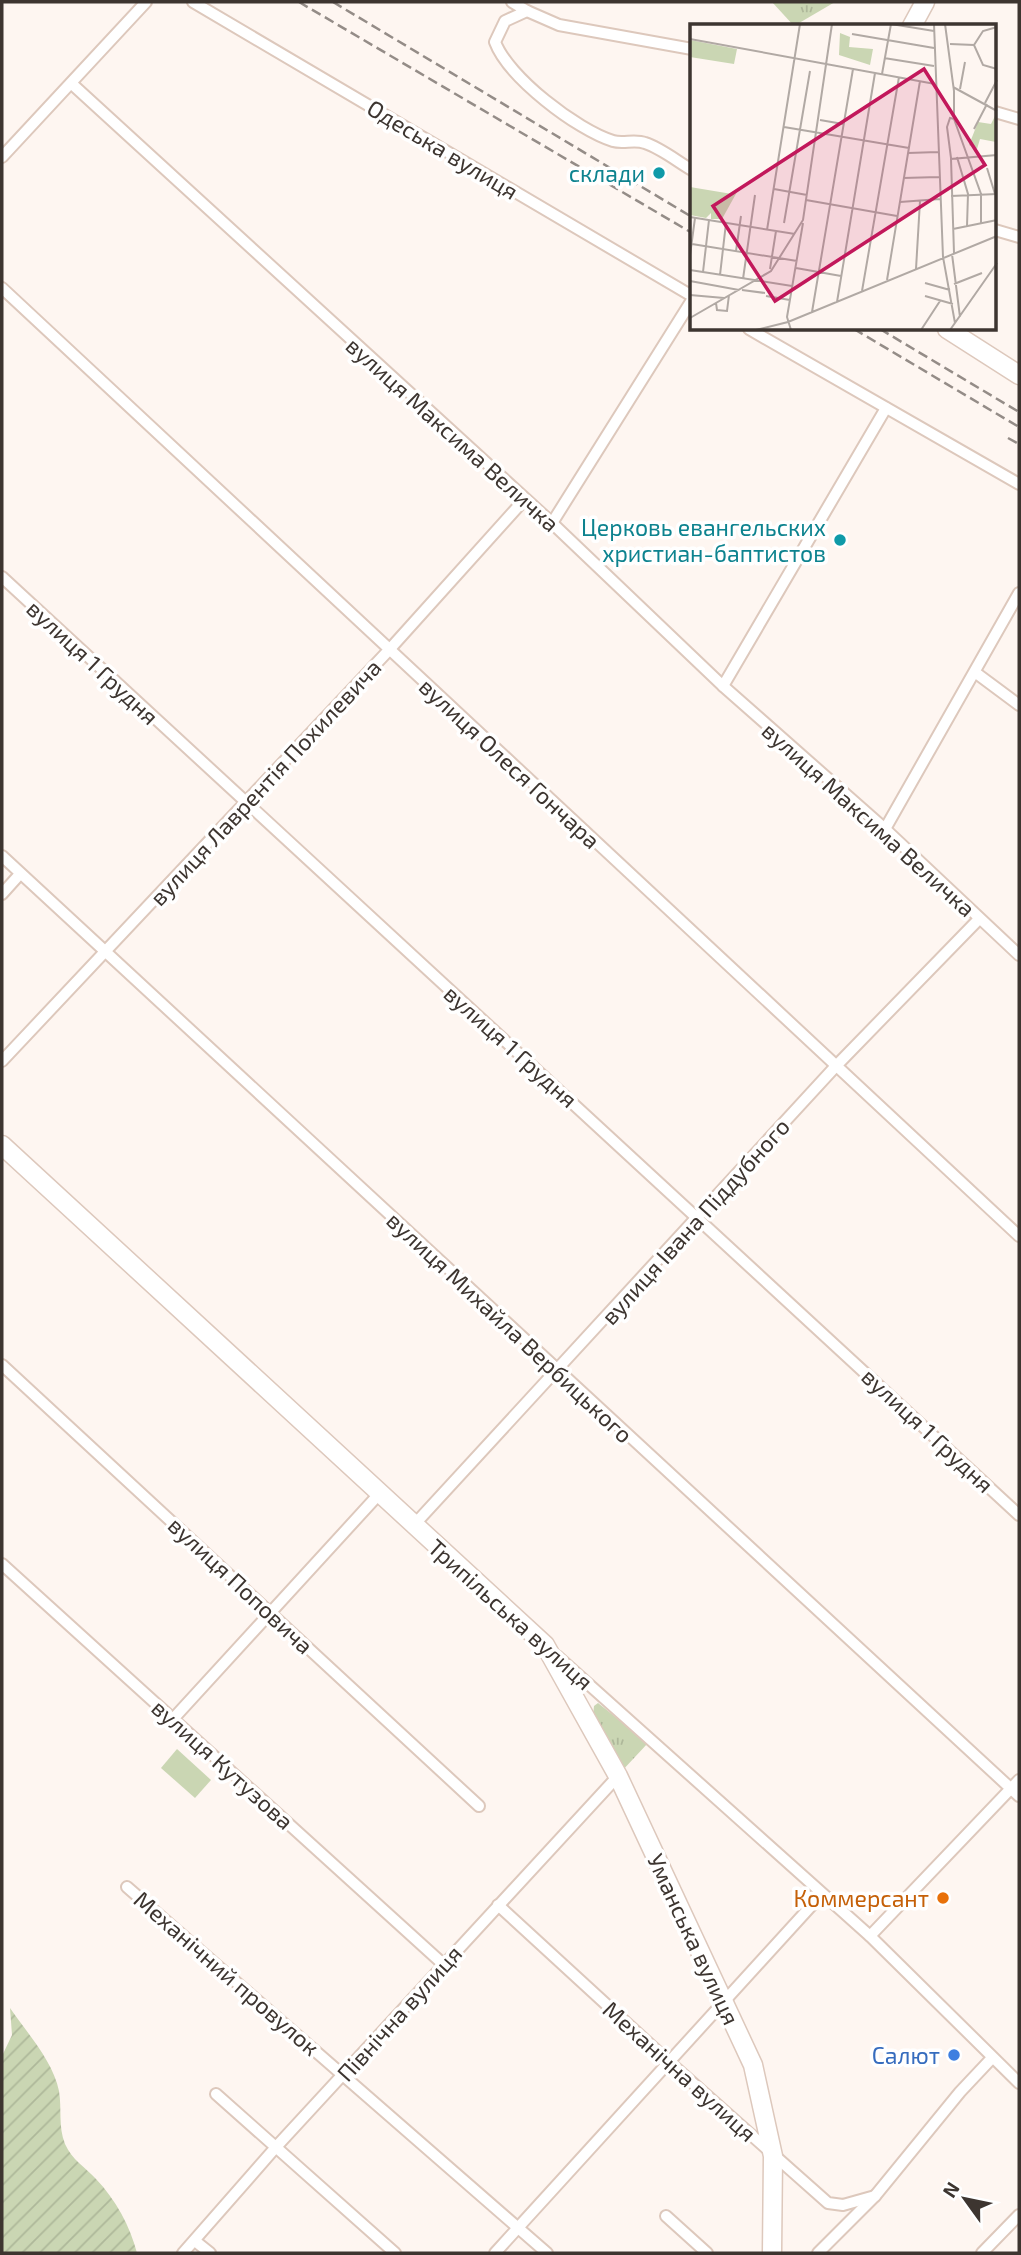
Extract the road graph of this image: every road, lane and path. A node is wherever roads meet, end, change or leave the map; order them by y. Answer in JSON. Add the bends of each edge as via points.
{"nodes":[{"id":1,"x":146,"y":2,"type":"edge"},
{"id":2,"x":193,"y":2,"type":"edge"},
{"id":3,"x":512,"y":2,"type":"edge"},
{"id":4,"x":925,"y":2,"type":"edge"},
{"id":5,"x":527,"y":12,"type":"junction"},
{"id":6,"x":913,"y":24,"type":"edge"},
{"id":7,"x":690,"y":49,"type":"edge"},
{"id":8,"x":72,"y":84,"type":"junction"},
{"id":9,"x":996,"y":112,"type":"edge"},
{"id":10,"x":1019,"y":119,"type":"edge"},
{"id":11,"x":2,"y":157,"type":"edge"},
{"id":12,"x":690,"y":169,"type":"edge"},
{"id":13,"x":996,"y":230,"type":"edge"},
{"id":14,"x":1019,"y":237,"type":"edge"},
{"id":15,"x":2,"y":288,"type":"edge"},
{"id":16,"x":690,"y":297,"type":"edge"},
{"id":17,"x":690,"y":301,"type":"edge"},
{"id":18,"x":752,"y":331,"type":"edge"},
{"id":19,"x":950,"y":331,"type":"edge"},
{"id":20,"x":1019,"y":376,"type":"edge"},
{"id":21,"x":886,"y":408,"type":"junction"},
{"id":22,"x":1019,"y":484,"type":"edge"},
{"id":23,"x":524,"y":500,"type":"junction"},
{"id":24,"x":552,"y":523,"type":"junction"},
{"id":25,"x":2,"y":577,"type":"edge"},
{"id":26,"x":1019,"y":593,"type":"edge"},
{"id":27,"x":389,"y":650,"type":"junction"},
{"id":28,"x":976,"y":673,"type":"junction"},
{"id":29,"x":723,"y":686,"type":"junction"},
{"id":30,"x":1019,"y":705,"type":"edge"},
{"id":31,"x":245,"y":803,"type":"junction"},
{"id":32,"x":885,"y":829,"type":"junction"},
{"id":33,"x":2,"y":856,"type":"edge"},
{"id":34,"x":20,"y":874,"type":"junction"},
{"id":35,"x":2,"y":894,"type":"edge"},
{"id":36,"x":979,"y":919,"type":"junction"},
{"id":37,"x":106,"y":951,"type":"junction"},
{"id":38,"x":1019,"y":955,"type":"edge"},
{"id":39,"x":2,"y":1061,"type":"edge"},
{"id":40,"x":835,"y":1068,"type":"junction"},
{"id":41,"x":2,"y":1145,"type":"edge"},
{"id":42,"x":698,"y":1217,"type":"junction"},
{"id":43,"x":1019,"y":1236,"type":"edge"},
{"id":44,"x":2,"y":1365,"type":"edge"},
{"id":45,"x":557,"y":1372,"type":"junction"},
{"id":46,"x":380,"y":1493,"type":"junction"},
{"id":47,"x":1019,"y":1515,"type":"edge"},
{"id":48,"x":414,"y":1525,"type":"junction"},
{"id":49,"x":2,"y":1564,"type":"edge"},
{"id":50,"x":273,"y":1613,"type":"junction"},
{"id":51,"x":545,"y":1645,"type":"junction"},
{"id":52,"x":173,"y":1719,"type":"junction"},
{"id":53,"x":618,"y":1776,"type":"junction"},
{"id":54,"x":1017,"y":1788,"type":"edge"},
{"id":55,"x":479,"y":1806,"type":"dead end"},
{"id":56,"x":127,"y":1887,"type":"dead end"},
{"id":57,"x":822,"y":1894,"type":"junction"},
{"id":58,"x":498,"y":1905,"type":"junction"},
{"id":59,"x":870,"y":1936,"type":"junction"},
{"id":60,"x":443,"y":1964,"type":"junction"},
{"id":61,"x":724,"y":2002,"type":"junction"},
{"id":62,"x":992,"y":2058,"type":"junction"},
{"id":63,"x":669,"y":2063,"type":"junction"},
{"id":64,"x":344,"y":2074,"type":"junction"},
{"id":65,"x":1019,"y":2083,"type":"edge"},
{"id":66,"x":216,"y":2094,"type":"dead end"},
{"id":67,"x":276,"y":2147,"type":"junction"},
{"id":68,"x":773,"y":2156,"type":"junction"},
{"id":69,"x":875,"y":2196,"type":"junction"},
{"id":70,"x":1019,"y":2215,"type":"edge"},
{"id":71,"x":666,"y":2216,"type":"dead end"},
{"id":72,"x":519,"y":2227,"type":"junction"},
{"id":73,"x":195,"y":2241,"type":"junction"},
{"id":74,"x":183,"y":2253,"type":"edge"},
{"id":75,"x":210,"y":2253,"type":"edge"},
{"id":76,"x":395,"y":2253,"type":"edge"},
{"id":77,"x":495,"y":2253,"type":"edge"},
{"id":78,"x":547,"y":2253,"type":"edge"},
{"id":79,"x":706,"y":2253,"type":"edge"},
{"id":80,"x":772,"y":2253,"type":"edge"},
{"id":81,"x":818,"y":2253,"type":"edge"},
{"id":82,"x":982,"y":2253,"type":"edge"}],
"edges":[{"from":1,"to":8,"type":"street"},
{"from":2,"to":16,"type":"street","name":"Одеська вулиця"},
{"from":3,"to":5,"type":"street"},
{"from":4,"to":6,"type":"main road"},
{"from":5,"to":7,"type":"street","via":[[559,25]]},
{"from":5,"to":12,"type":"street","via":[[505,22],[495,42],[510,67],[550,103],[599,135],[616,142],[645,142]]},
{"from":8,"to":11,"type":"street"},
{"from":8,"to":23,"type":"street","name":"вулиця Максима Величка"},
{"from":9,"to":10,"type":"street"},
{"from":13,"to":14,"type":"street"},
{"from":15,"to":27,"type":"street","name":"вулиця Олеся Гончара"},
{"from":17,"to":24,"type":"street"},
{"from":18,"to":21,"type":"street"},
{"from":19,"to":20,"type":"main road"},
{"from":21,"to":22,"type":"street"},
{"from":21,"to":29,"type":"street"},
{"from":23,"to":24,"type":"street","name":"вулиця Максима Величка"},
{"from":23,"to":27,"type":"street","name":"вулиця Лаврентія Похилевича"},
{"from":24,"to":29,"type":"street","name":"вулиця Максима Величка"},
{"from":25,"to":31,"type":"street","name":"вулиця 1 Грудня"},
{"from":26,"to":28,"type":"street"},
{"from":27,"to":31,"type":"street","name":"вулиця Лаврентія Похилевича"},
{"from":27,"to":40,"type":"street","name":"вулиця Олеся Гончара"},
{"from":28,"to":30,"type":"street"},
{"from":28,"to":32,"type":"street"},
{"from":29,"to":32,"type":"street","name":"вулиця Максима Величка"},
{"from":31,"to":37,"type":"street","name":"вулиця Лаврентія Похилевича"},
{"from":31,"to":42,"type":"street","name":"вулиця 1 Грудня"},
{"from":32,"to":36,"type":"street","name":"вулиця Максима Величка"},
{"from":33,"to":34,"type":"street","name":"вулиця Михайла Вербицького"},
{"from":34,"to":35,"type":"street"},
{"from":34,"to":37,"type":"street","name":"вулиця Михайла Вербицького"},
{"from":36,"to":38,"type":"street","name":"вулиця Максима Величка"},
{"from":36,"to":40,"type":"street","name":"вулиця Івана Піддубного"},
{"from":37,"to":39,"type":"street","name":"вулиця Лаврентія Похилевича"},
{"from":37,"to":45,"type":"street","name":"вулиця Михайла Вербицького"},
{"from":40,"to":42,"type":"street","name":"вулиця Івана Піддубного"},
{"from":40,"to":43,"type":"street","name":"вулиця Олеся Гончара"},
{"from":41,"to":46,"type":"main road","name":"Трипільська вулиця"},
{"from":42,"to":45,"type":"street","name":"вулиця Івана Піддубного"},
{"from":42,"to":47,"type":"street","name":"вулиця 1 Грудня"},
{"from":44,"to":50,"type":"street","name":"вулиця Поповича"},
{"from":45,"to":48,"type":"street","name":"вулиця Івана Піддубного"},
{"from":45,"to":54,"type":"street","name":"вулиця Михайла Вербицького"},
{"from":46,"to":48,"type":"main road","name":"Трипільська вулиця"},
{"from":46,"to":50,"type":"street"},
{"from":48,"to":51,"type":"main road","name":"Трипільська вулиця"},
{"from":49,"to":52,"type":"street","name":"вулиця Кутузова"},
{"from":50,"to":52,"type":"street"},
{"from":50,"to":55,"type":"street","name":"вулиця Поповича"},
{"from":51,"to":53,"type":"main road","name":"Уманська вулиця"},
{"from":51,"to":57,"type":"street","name":"Трипільська вулиця"},
{"from":52,"to":60,"type":"street","name":"вулиця Кутузова"},
{"from":53,"to":58,"type":"street","name":"Північна вулиця"},
{"from":53,"to":61,"type":"main road","name":"Уманська вулиця"},
{"from":54,"to":59,"type":"street"},
{"from":56,"to":64,"type":"street","name":"Механічний провулок"},
{"from":57,"to":59,"type":"street","name":"Трипільська вулиця"},
{"from":57,"to":61,"type":"street"},
{"from":58,"to":60,"type":"street","name":"Північна вулиця"},
{"from":58,"to":63,"type":"street","name":"Механічна вулиця"},
{"from":59,"to":62,"type":"street","name":"Трипільська вулиця"},
{"from":60,"to":64,"type":"street","name":"Північна вулиця"},
{"from":61,"to":63,"type":"street"},
{"from":61,"to":68,"type":"main road","name":"Уманська вулиця","via":[[753,2065]]},
{"from":62,"to":65,"type":"street","name":"Трипільська вулиця"},
{"from":62,"to":69,"type":"street"},
{"from":63,"to":68,"type":"street","name":"Механічна вулиця"},
{"from":63,"to":72,"type":"street"},
{"from":64,"to":67,"type":"street","name":"Північна вулиця"},
{"from":64,"to":72,"type":"street","name":"Механічний провулок"},
{"from":66,"to":67,"type":"street"},
{"from":67,"to":73,"type":"street","name":"Північна вулиця"},
{"from":67,"to":76,"type":"street"},
{"from":68,"to":69,"type":"street","name":"Механічна вулиця","via":[[828,2203],[843,2205]]},
{"from":68,"to":80,"type":"main road","name":"Уманська вулиця"},
{"from":69,"to":81,"type":"street"},
{"from":70,"to":82,"type":"street"},
{"from":71,"to":79,"type":"street"},
{"from":72,"to":77,"type":"street"},
{"from":72,"to":78,"type":"street","name":"Механічний провулок"},
{"from":73,"to":74,"type":"street","name":"Північна вулиця"},
{"from":73,"to":75,"type":"street"}]}
